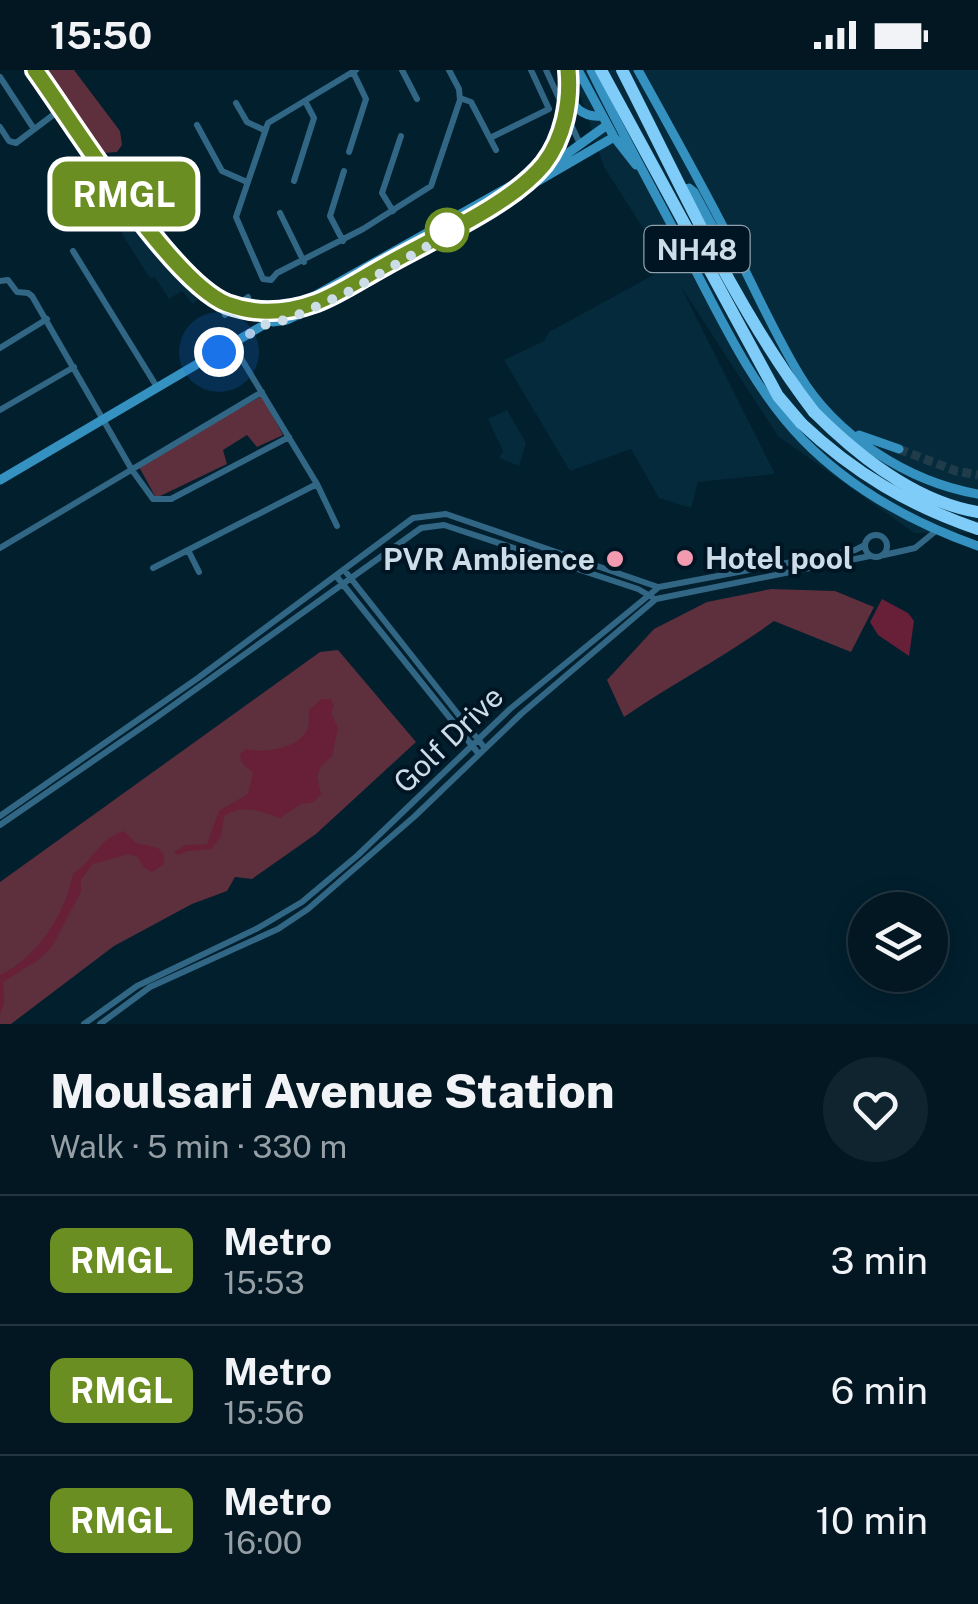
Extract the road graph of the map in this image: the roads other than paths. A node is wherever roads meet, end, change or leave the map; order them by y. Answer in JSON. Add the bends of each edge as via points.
{"nodes":[{"id":1,"x":30,"y":70,"type":"edge"},
{"id":2,"x":402,"y":70,"type":"edge"},
{"id":3,"x":449,"y":70,"type":"edge"},
{"id":4,"x":530,"y":70,"type":"edge"},
{"id":5,"x":546,"y":70,"type":"edge"},
{"id":6,"x":591,"y":70,"type":"edge"},
{"id":7,"x":601,"y":70,"type":"edge"},
{"id":8,"x":622,"y":70,"type":"edge"},
{"id":9,"x":638,"y":70,"type":"edge"},
{"id":10,"x":354,"y":71,"type":"edge"},
{"id":11,"x":579,"y":74,"type":"edge"},
{"id":12,"x":0,"y":78,"type":"edge"},
{"id":13,"x":460,"y":98,"type":"junction"},
{"id":14,"x":417,"y":99,"type":"dead end"},
{"id":15,"x":305,"y":102,"type":"junction"},
{"id":16,"x":236,"y":103,"type":"dead end"},
{"id":17,"x":605,"y":121,"type":"junction"},
{"id":18,"x":197,"y":125,"type":"dead end"},
{"id":19,"x":0,"y":127,"type":"edge"},
{"id":20,"x":34,"y":129,"type":"junction"},
{"id":21,"x":264,"y":130,"type":"junction"},
{"id":22,"x":594,"y":133,"type":"junction"},
{"id":23,"x":400,"y":136,"type":"dead end"},
{"id":24,"x":490,"y":138,"type":"junction"},
{"id":25,"x":609,"y":140,"type":"junction"},
{"id":26,"x":580,"y":144,"type":"junction"},
{"id":27,"x":496,"y":150,"type":"dead end"},
{"id":28,"x":349,"y":152,"type":"dead end"},
{"id":29,"x":642,"y":170,"type":"junction"},
{"id":30,"x":344,"y":171,"type":"dead end"},
{"id":31,"x":247,"y":182,"type":"junction"},
{"id":32,"x":294,"y":182,"type":"dead end"},
{"id":33,"x":393,"y":211,"type":"junction"},
{"id":34,"x":280,"y":214,"type":"dead end"},
{"id":35,"x":666,"y":215,"type":"junction"},
{"id":36,"x":343,"y":241,"type":"junction"},
{"id":37,"x":73,"y":251,"type":"dead end"},
{"id":38,"x":304,"y":262,"type":"junction"},
{"id":39,"x":744,"y":267,"type":"junction"},
{"id":40,"x":0,"y":282,"type":"edge"},
{"id":41,"x":248,"y":297,"type":"dead end"},
{"id":42,"x":225,"y":315,"type":"dead end"},
{"id":43,"x":46,"y":319,"type":"junction"},
{"id":44,"x":270,"y":322,"type":"junction"},
{"id":45,"x":233,"y":345,"type":"junction"},
{"id":46,"x":0,"y":348,"type":"edge"},
{"id":47,"x":74,"y":367,"type":"junction"},
{"id":48,"x":158,"y":388,"type":"junction"},
{"id":49,"x":262,"y":392,"type":"junction"},
{"id":50,"x":0,"y":410,"type":"edge"},
{"id":51,"x":104,"y":420,"type":"junction"},
{"id":52,"x":852,"y":434,"type":"junction"},
{"id":53,"x":289,"y":437,"type":"junction"},
{"id":54,"x":899,"y":449,"type":"tunnel mouth"},
{"id":55,"x":132,"y":470,"type":"junction"},
{"id":56,"x":0,"y":480,"type":"edge"},
{"id":57,"x":317,"y":484,"type":"junction"},
{"id":58,"x":978,"y":494,"type":"edge"},
{"id":59,"x":978,"y":512,"type":"edge"},
{"id":60,"x":337,"y":526,"type":"dead end"},
{"id":61,"x":978,"y":529,"type":"edge"},
{"id":62,"x":937,"y":530,"type":"junction"},
{"id":63,"x":865,"y":545,"type":"junction"},
{"id":64,"x":978,"y":546,"type":"edge"},
{"id":65,"x":0,"y":548,"type":"edge"},
{"id":66,"x":188,"y":550,"type":"junction"},
{"id":67,"x":870,"y":556,"type":"junction"},
{"id":68,"x":883,"y":556,"type":"junction"},
{"id":69,"x":153,"y":568,"type":"dead end"},
{"id":70,"x":199,"y":572,"type":"dead end"},
{"id":71,"x":341,"y":574,"type":"junction"},
{"id":72,"x":347,"y":582,"type":"junction"},
{"id":73,"x":659,"y":587,"type":"junction"},
{"id":74,"x":652,"y":598,"type":"junction"},
{"id":75,"x":270,"y":632,"type":"junction"},
{"id":76,"x":538,"y":686,"type":"junction"},
{"id":77,"x":544,"y":695,"type":"junction"},
{"id":78,"x":154,"y":714,"type":"junction"},
{"id":79,"x":474,"y":742,"type":"junction"},
{"id":80,"x":481,"y":750,"type":"junction"},
{"id":81,"x":0,"y":816,"type":"edge"},
{"id":82,"x":0,"y":825,"type":"edge"},
{"id":83,"x":225,"y":947,"type":"junction"},
{"id":84,"x":84,"y":1024,"type":"edge"},
{"id":85,"x":100,"y":1024,"type":"edge"}],
"edges":[{"from":1,"to":20,"type":"street","via":[[58,110]]},
{"from":2,"to":14,"type":"street"},
{"from":3,"to":13,"type":"street"},
{"from":4,"to":24,"type":"street","via":[[549,109]]},
{"from":5,"to":26,"type":"street"},
{"from":6,"to":29,"type":"main road"},
{"from":7,"to":61,"type":"highway","number":"NH48","bridge":true,"via":[[778,396],[874,483]]},
{"from":8,"to":59,"type":"highway","number":"NH48","bridge":true,"via":[[729,277],[814,412],[899,480]]},
{"from":9,"to":39,"type":"main road"},
{"from":10,"to":15,"type":"street"},
{"from":10,"to":28,"type":"street","via":[[366,99]]},
{"from":11,"to":17,"type":"main road"},
{"from":11,"to":17,"type":"main road","via":[[566,88],[570,101]]},
{"from":12,"to":20,"type":"street"},
{"from":13,"to":24,"type":"street","via":[[471,102]]},
{"from":13,"to":33,"type":"street","via":[[431,186]]},
{"from":15,"to":21,"type":"street"},
{"from":15,"to":32,"type":"street","via":[[314,118]]},
{"from":16,"to":21,"type":"street","via":[[246,120]]},
{"from":17,"to":22,"type":"main road"},
{"from":17,"to":25,"type":"main road"},
{"from":18,"to":31,"type":"street","via":[[222,171]]},
{"from":19,"to":20,"type":"street","via":[[12,142]]},
{"from":21,"to":31,"type":"street"},
{"from":22,"to":25,"type":"main road"},
{"from":22,"to":26,"type":"main road"},
{"from":23,"to":33,"type":"street","via":[[382,192]]},
{"from":24,"to":27,"type":"street"},
{"from":25,"to":29,"type":"main road"},
{"from":25,"to":44,"type":"main road","via":[[348,292]]},
{"from":26,"to":44,"type":"main road"},
{"from":29,"to":35,"type":"main road"},
{"from":30,"to":36,"type":"street","via":[[330,216]]},
{"from":31,"to":38,"type":"street","via":[[236,222],[261,276],[271,280]]},
{"from":33,"to":36,"type":"street"},
{"from":34,"to":38,"type":"street"},
{"from":35,"to":39,"type":"main road","via":[[672,194],[692,190],[730,256]]},
{"from":35,"to":62,"type":"main road","via":[[725,326],[795,431],[871,497]]},
{"from":36,"to":38,"type":"street"},
{"from":37,"to":48,"type":"street"},
{"from":39,"to":52,"type":"main road","via":[[800,376]]},
{"from":40,"to":43,"type":"street","via":[[30,294]]},
{"from":41,"to":42,"type":"street"},
{"from":43,"to":46,"type":"street"},
{"from":43,"to":47,"type":"street"},
{"from":44,"to":45,"type":"main road"},
{"from":45,"to":48,"type":"main road"},
{"from":45,"to":49,"type":"street"},
{"from":47,"to":50,"type":"street"},
{"from":47,"to":51,"type":"street"},
{"from":48,"to":51,"type":"main road"},
{"from":49,"to":53,"type":"street"},
{"from":49,"to":55,"type":"street"},
{"from":51,"to":55,"type":"street"},
{"from":51,"to":56,"type":"main road"},
{"from":52,"to":54,"type":"main road"},
{"from":52,"to":58,"type":"main road","via":[[908,471]]},
{"from":53,"to":55,"type":"street","via":[[166,501],[152,499]]},
{"from":53,"to":57,"type":"street"},
{"from":55,"to":65,"type":"street"},
{"from":57,"to":60,"type":"street"},
{"from":57,"to":66,"type":"street"},
{"from":62,"to":64,"type":"main road"},
{"from":62,"to":68,"type":"street","via":[[915,548]]},
{"from":63,"to":67,"type":"street"},
{"from":63,"to":68,"type":"street","via":[[881,536],[887,543]]},
{"from":63,"to":73,"type":"street","name":"Golf Drive"},
{"from":66,"to":69,"type":"street"},
{"from":66,"to":70,"type":"street"},
{"from":67,"to":68,"type":"street"},
{"from":67,"to":74,"type":"street","name":"Golf Drive"},
{"from":71,"to":72,"type":"street"},
{"from":71,"to":73,"type":"street","via":[[413,518],[442,514]]},
{"from":71,"to":75,"type":"street"},
{"from":72,"to":74,"type":"street","via":[[414,532],[438,525]]},
{"from":72,"to":75,"type":"street"},
{"from":72,"to":79,"type":"street"},
{"from":73,"to":74,"type":"street","name":"Golf Drive"},
{"from":74,"to":76,"type":"street","name":"Golf Drive"},
{"from":74,"to":77,"type":"street","name":"Golf Drive"},
{"from":75,"to":78,"type":"street"},
{"from":76,"to":77,"type":"street"},
{"from":76,"to":79,"type":"street","name":"Golf Drive"},
{"from":77,"to":80,"type":"street","name":"Golf Drive"},
{"from":78,"to":81,"type":"street"},
{"from":78,"to":82,"type":"street"},
{"from":79,"to":80,"type":"street"},
{"from":79,"to":83,"type":"street","name":"Golf Drive","via":[[302,902]]},
{"from":80,"to":83,"type":"street","name":"Golf Drive","via":[[308,909],[278,930]]},
{"from":83,"to":84,"type":"street","name":"Golf Drive","via":[[137,986]]},
{"from":83,"to":85,"type":"street","name":"Golf Drive","via":[[150,986]]}]}
